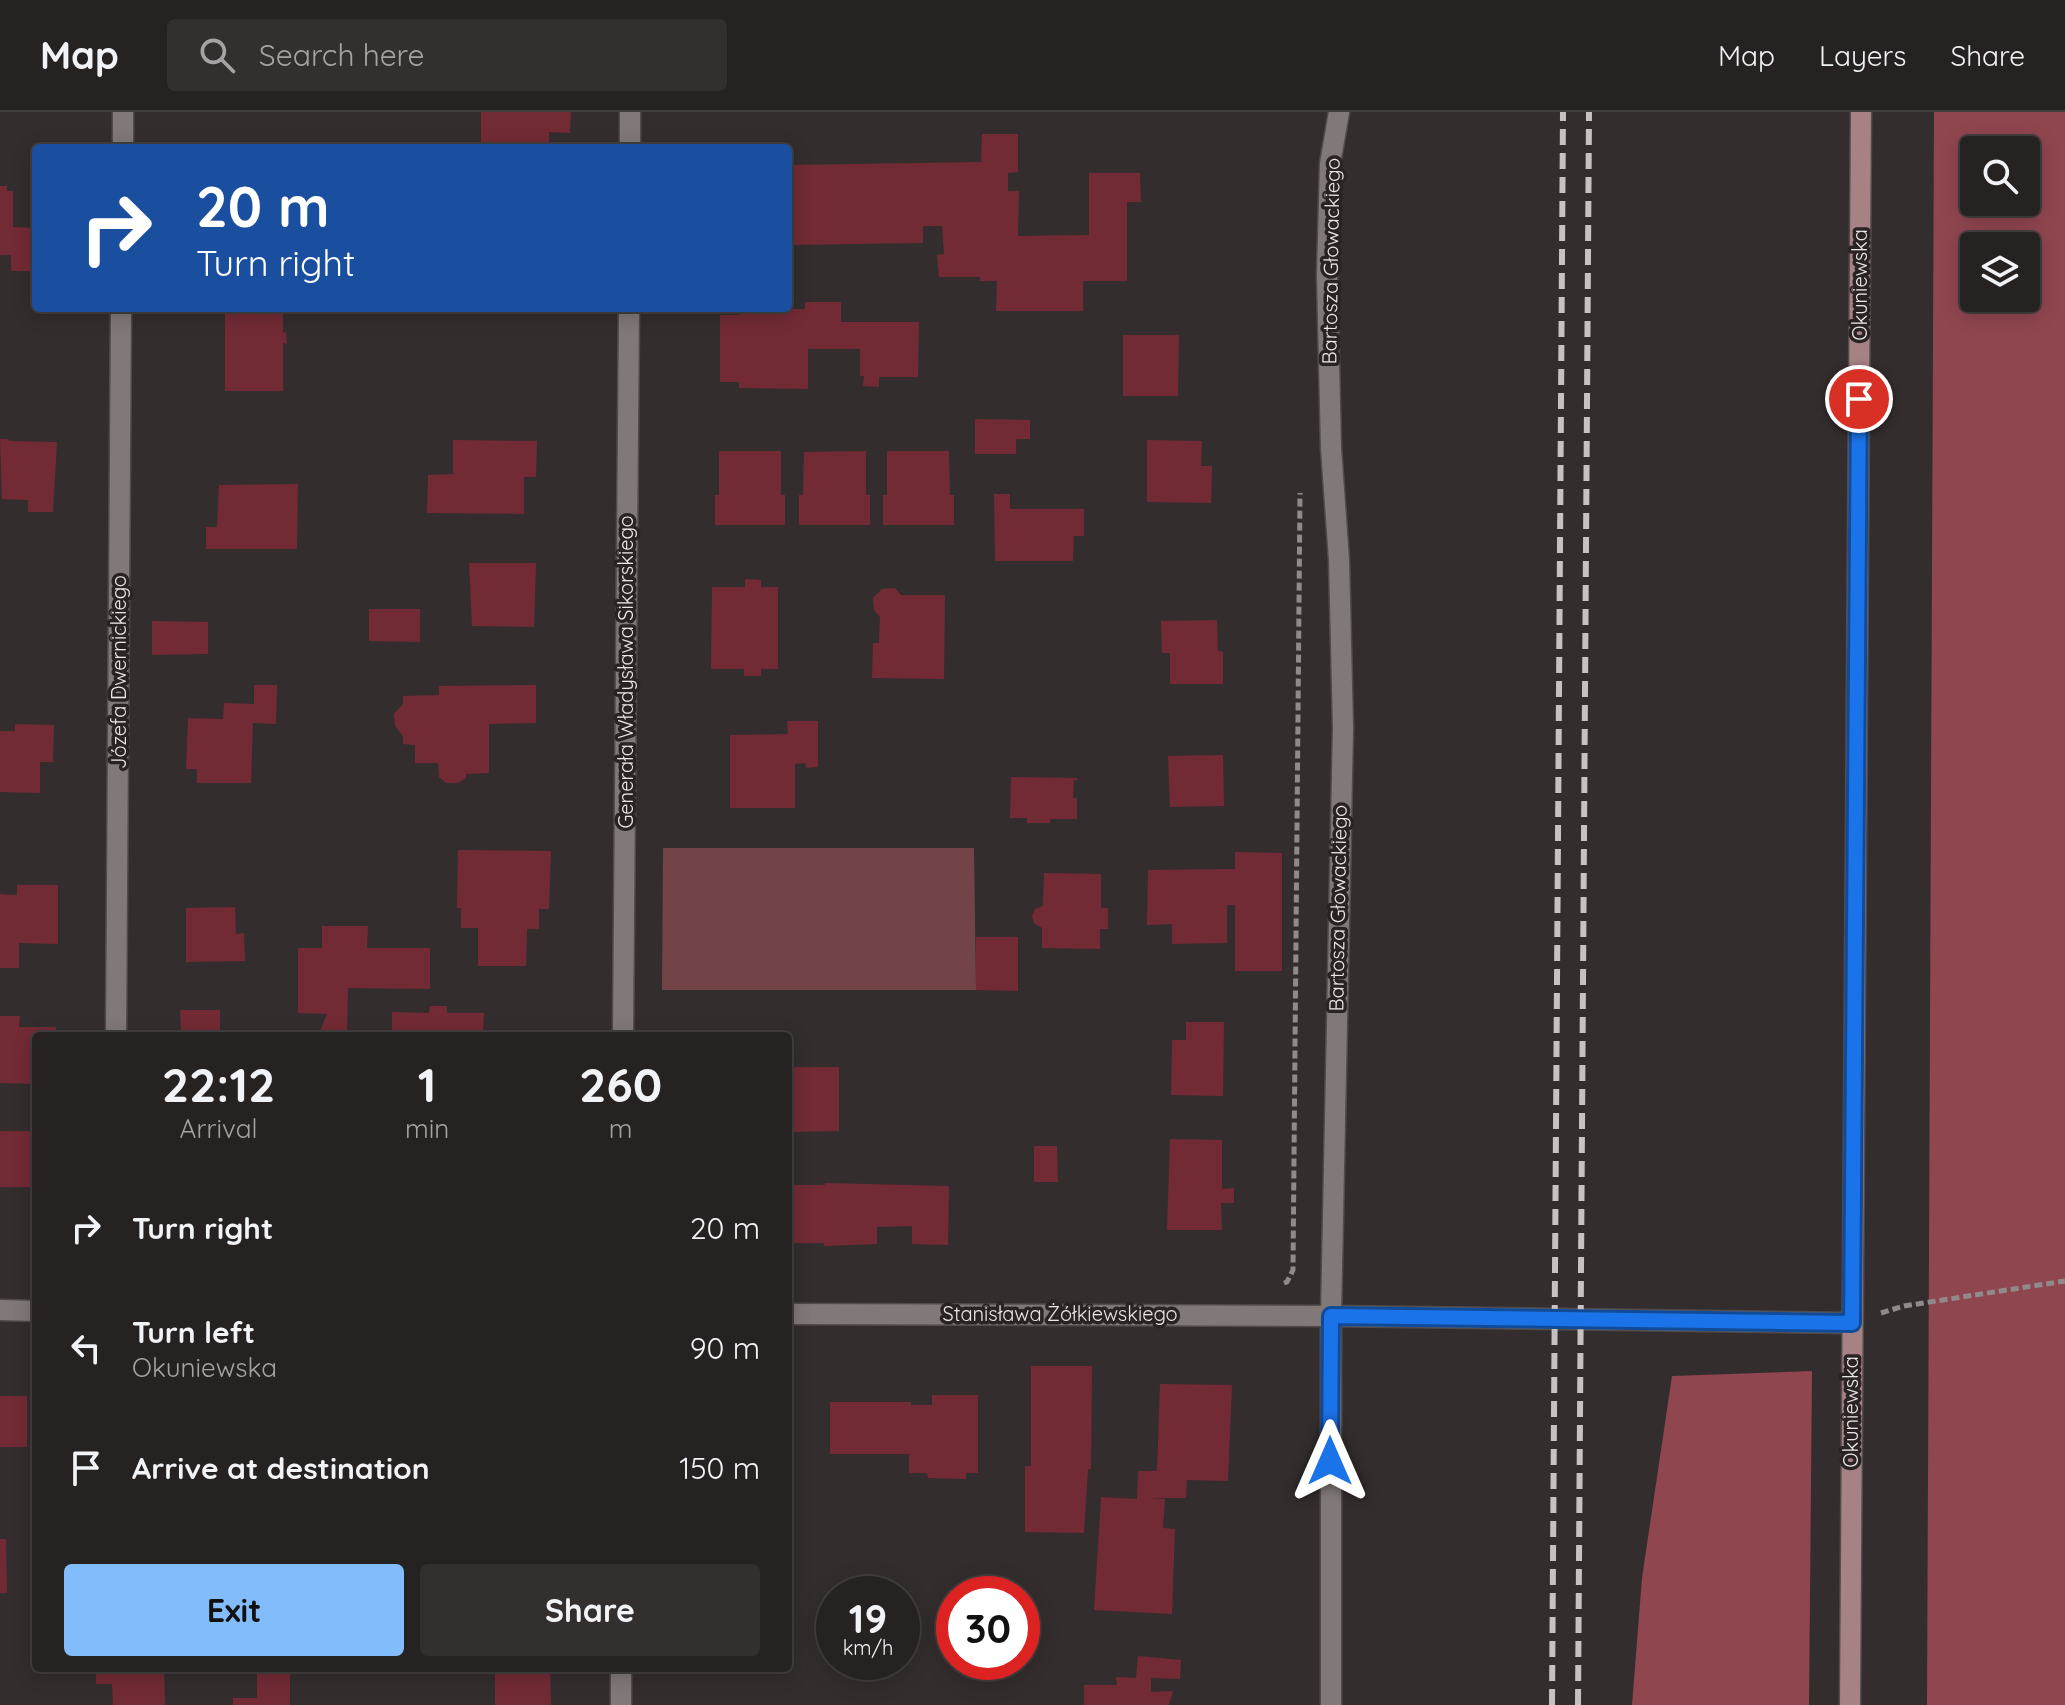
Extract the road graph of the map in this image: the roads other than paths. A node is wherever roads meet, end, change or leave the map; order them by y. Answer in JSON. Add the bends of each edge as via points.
{"nodes":[{"id":1,"x":123,"y":112,"type":"edge"},
{"id":2,"x":630,"y":112,"type":"edge"},
{"id":3,"x":1339,"y":112,"type":"edge"},
{"id":4,"x":1861,"y":112,"type":"edge"},
{"id":5,"x":123,"y":144,"type":"edge"},
{"id":6,"x":630,"y":144,"type":"edge"},
{"id":7,"x":121,"y":312,"type":"edge"},
{"id":8,"x":629,"y":312,"type":"edge"},
{"id":9,"x":116,"y":1032,"type":"edge"},
{"id":10,"x":623,"y":1032,"type":"edge"},
{"id":11,"x":0,"y":1310,"type":"edge"},
{"id":12,"x":32,"y":1311,"type":"edge"},
{"id":13,"x":792,"y":1314,"type":"edge"},
{"id":14,"x":1331,"y":1316,"type":"junction"},
{"id":15,"x":1852,"y":1323,"type":"junction"},
{"id":16,"x":621,"y":1672,"type":"edge"},
{"id":17,"x":621,"y":1705,"type":"edge"},
{"id":18,"x":1331,"y":1705,"type":"edge"},
{"id":19,"x":1850,"y":1705,"type":"edge"}],
"edges":[{"from":1,"to":5,"type":"street"},
{"from":2,"to":6,"type":"street"},
{"from":3,"to":14,"type":"street","name":"Bartosza Głowackiego","via":[[1330,164],[1327,275],[1343,728]]},
{"from":4,"to":15,"type":"main road","name":"Okuniewska"},
{"from":7,"to":9,"type":"street","name":"Józefa Dwernickiego"},
{"from":8,"to":10,"type":"street","name":"Generała Władysława Sikorskiego"},
{"from":11,"to":12,"type":"street"},
{"from":13,"to":14,"type":"street","name":"Stanisława Żółkiewskiego"},
{"from":14,"to":15,"type":"street","name":"Stanisława Żółkiewskiego"},
{"from":14,"to":18,"type":"street","name":"Bartosza Głowackiego"},
{"from":15,"to":19,"type":"main road","name":"Okuniewska"},
{"from":16,"to":17,"type":"street"}]}
